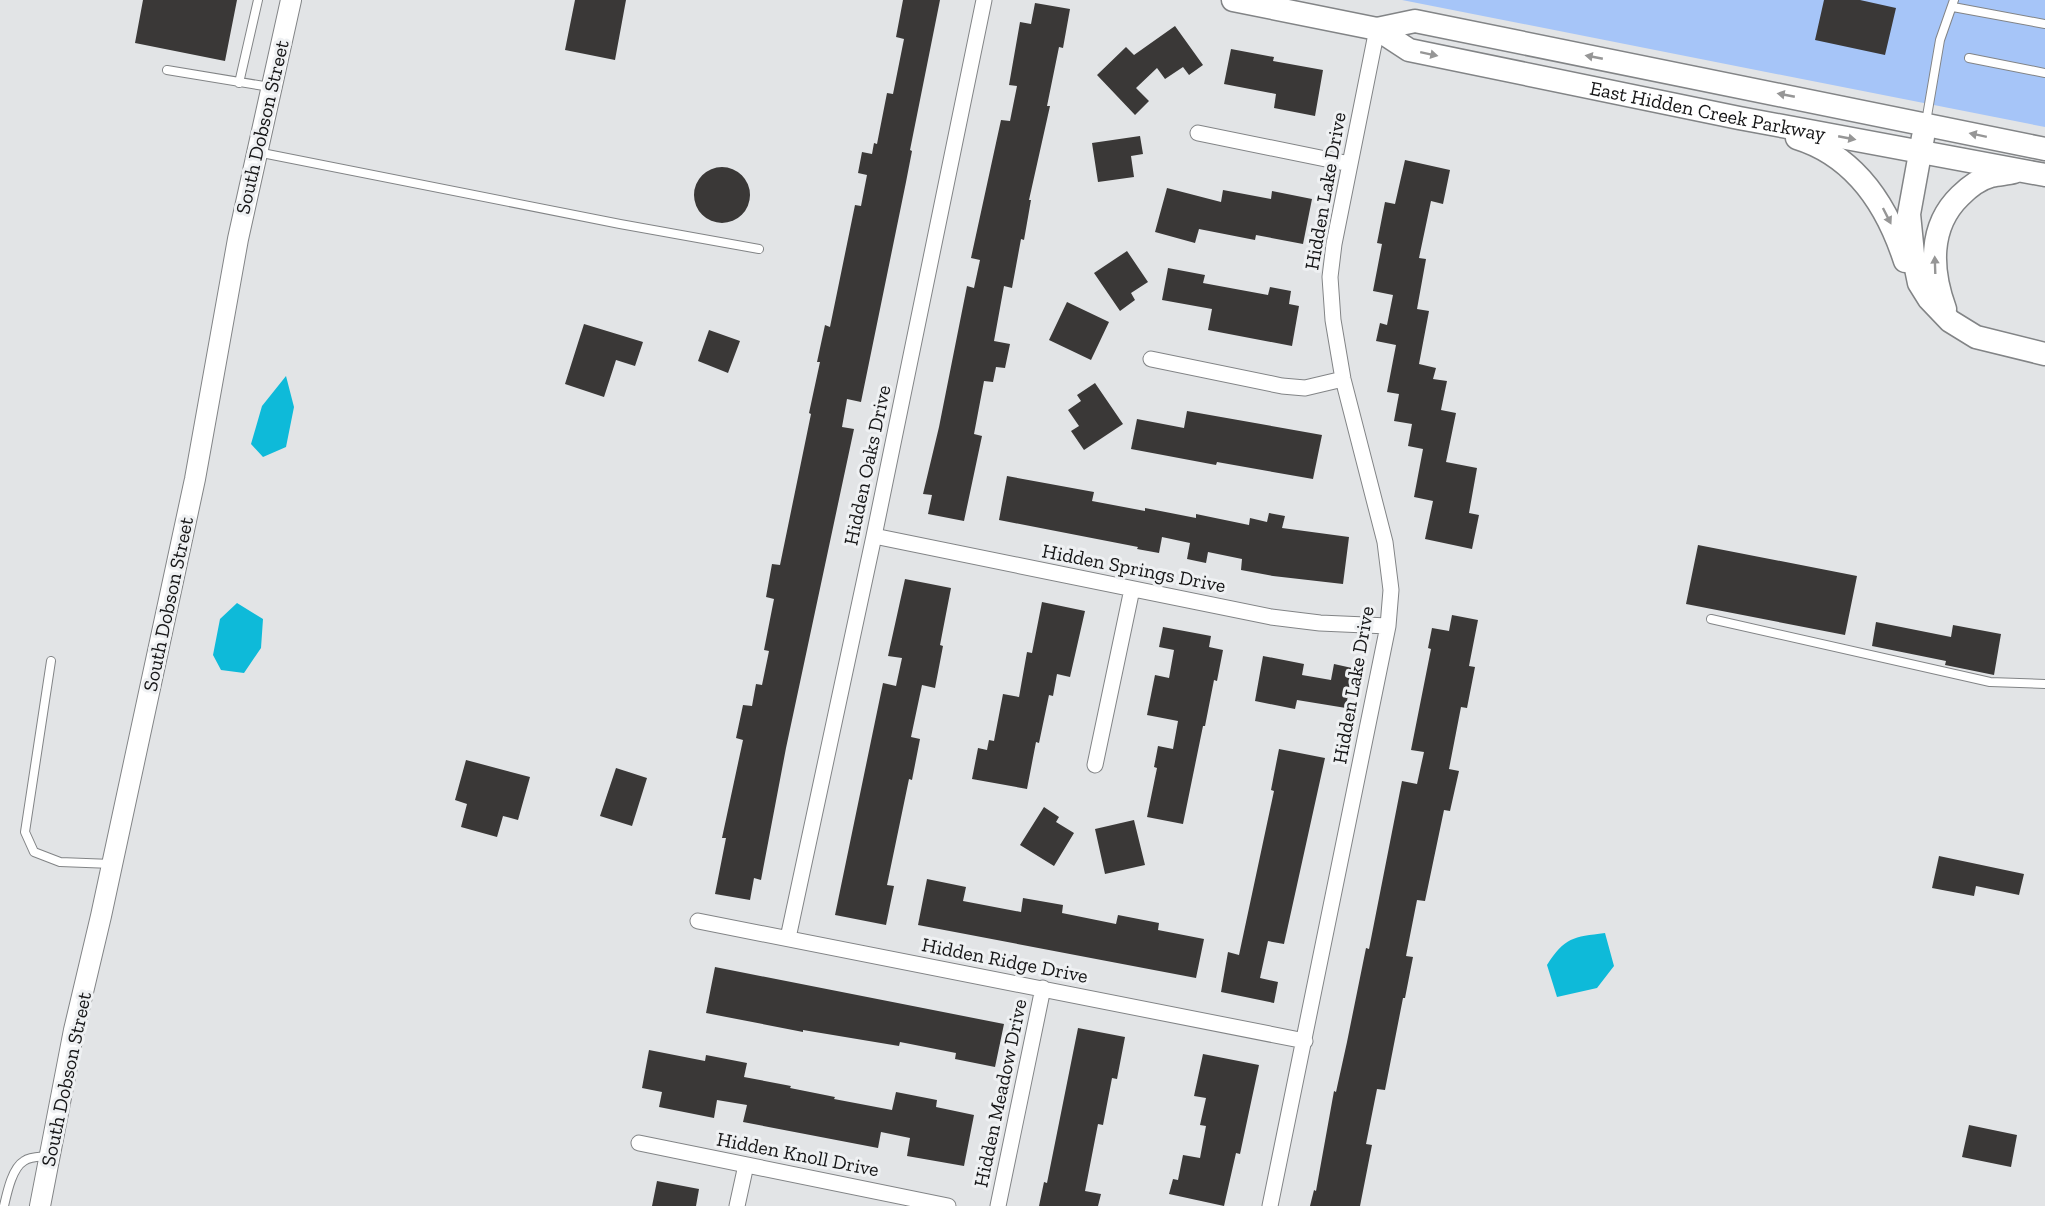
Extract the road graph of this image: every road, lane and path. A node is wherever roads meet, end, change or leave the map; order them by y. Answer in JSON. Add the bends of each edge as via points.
{"nodes":[{"id":1,"x":258,"y":0,"type":"edge"},
{"id":2,"x":291,"y":0,"type":"edge"},
{"id":3,"x":984,"y":0,"type":"edge"},
{"id":4,"x":1233,"y":0,"type":"edge"},
{"id":5,"x":1954,"y":4,"type":"edge"},
{"id":6,"x":2045,"y":24,"type":"edge"},
{"id":7,"x":1377,"y":30,"type":"junction"},
{"id":8,"x":1969,"y":58,"type":"dead end"},
{"id":9,"x":167,"y":70,"type":"dead end"},
{"id":10,"x":2045,"y":73,"type":"edge"},
{"id":11,"x":239,"y":83,"type":"junction"},
{"id":12,"x":271,"y":87,"type":"junction"},
{"id":13,"x":1739,"y":118,"type":"junction"},
{"id":14,"x":1925,"y":124,"type":"junction"},
{"id":15,"x":1198,"y":133,"type":"dead end"},
{"id":16,"x":2037,"y":147,"type":"edge"},
{"id":17,"x":1920,"y":151,"type":"junction"},
{"id":18,"x":256,"y":152,"type":"junction"},
{"id":19,"x":1350,"y":164,"type":"junction"},
{"id":20,"x":2035,"y":173,"type":"edge"},
{"id":21,"x":759,"y":249,"type":"dead end"},
{"id":22,"x":1919,"y":283,"type":"junction"},
{"id":23,"x":1950,"y":321,"type":"junction"},
{"id":24,"x":2045,"y":354,"type":"edge"},
{"id":25,"x":1151,"y":359,"type":"dead end"},
{"id":26,"x":1343,"y":379,"type":"junction"},
{"id":27,"x":874,"y":536,"type":"junction"},
{"id":28,"x":1132,"y":589,"type":"junction"},
{"id":29,"x":1711,"y":619,"type":"dead end"},
{"id":30,"x":1388,"y":626,"type":"junction"},
{"id":31,"x":51,"y":662,"type":"dead end"},
{"id":32,"x":2045,"y":684,"type":"edge"},
{"id":33,"x":1095,"y":765,"type":"dead end"},
{"id":34,"x":112,"y":864,"type":"junction"},
{"id":35,"x":698,"y":921,"type":"dead end"},
{"id":36,"x":788,"y":938,"type":"junction"},
{"id":37,"x":1042,"y":988,"type":"junction"},
{"id":38,"x":1305,"y":1041,"type":"junction"},
{"id":39,"x":639,"y":1143,"type":"dead end"},
{"id":40,"x":50,"y":1156,"type":"junction"},
{"id":41,"x":746,"y":1165,"type":"junction"},
{"id":42,"x":4,"y":1206,"type":"edge"},
{"id":43,"x":40,"y":1206,"type":"edge"},
{"id":44,"x":737,"y":1206,"type":"edge"},
{"id":45,"x":948,"y":1206,"type":"edge"},
{"id":46,"x":998,"y":1206,"type":"edge"},
{"id":47,"x":1270,"y":1206,"type":"edge"}],
"edges":[{"from":1,"to":11,"type":"lane"},
{"from":2,"to":12,"type":"street","name":"South Dobson Street"},
{"from":3,"to":27,"type":"street","name":"Hidden Oaks Drive"},
{"from":4,"to":7,"type":"main road","name":"East Hidden Creek Parkway"},
{"from":5,"to":6,"type":"lane"},
{"from":5,"to":14,"type":"lane","via":[[1940,40]]},
{"from":7,"to":13,"type":"main road","name":"East Hidden Creek Parkway","one_way":true,"via":[[1409,50]]},
{"from":14,"to":7,"type":"main road","name":"East Hidden Creek Parkway","one_way":true,"via":[[1415,21]]},
{"from":7,"to":19,"type":"street","name":"Hidden Lake Drive"},
{"from":8,"to":10,"type":"lane"},
{"from":9,"to":11,"type":"lane"},
{"from":11,"to":12,"type":"lane"},
{"from":12,"to":18,"type":"street","name":"South Dobson Street"},
{"from":13,"to":17,"type":"main road","name":"East Hidden Creek Parkway","one_way":true},
{"from":13,"to":22,"type":"main road","one_way":true,"via":[[1815,144],[1860,176],[1897,236],[1908,273]]},
{"from":16,"to":14,"type":"main road","name":"East Hidden Creek Parkway","one_way":true},
{"from":14,"to":17,"type":"main road"},
{"from":15,"to":19,"type":"street"},
{"from":17,"to":20,"type":"main road","name":"East Hidden Creek Parkway"},
{"from":17,"to":22,"type":"main road","via":[[1909,214]]},
{"from":18,"to":21,"type":"lane"},
{"from":18,"to":34,"type":"street","name":"South Dobson Street","via":[[195,479]]},
{"from":19,"to":26,"type":"street","name":"Hidden Lake Drive","via":[[1330,277]]},
{"from":23,"to":20,"type":"main road","one_way":true,"via":[[1934,271],[1940,225],[1952,203],[1989,176]]},
{"from":22,"to":23,"type":"main road"},
{"from":23,"to":24,"type":"main road","via":[[1976,337]]},
{"from":25,"to":26,"type":"street","via":[[1282,386],[1305,388]]},
{"from":26,"to":30,"type":"street","name":"Hidden Lake Drive","via":[[1385,542],[1391,590]]},
{"from":27,"to":28,"type":"street","name":"Hidden Springs Drive"},
{"from":27,"to":36,"type":"street","name":"Hidden Oaks Drive"},
{"from":28,"to":30,"type":"street","name":"Hidden Springs Drive","via":[[1271,617]]},
{"from":28,"to":33,"type":"street"},
{"from":29,"to":32,"type":"lane","via":[[1990,682]]},
{"from":30,"to":38,"type":"street","name":"Hidden Lake Drive"},
{"from":31,"to":34,"type":"lane","via":[[25,832],[34,852],[60,862]]},
{"from":34,"to":40,"type":"street","name":"South Dobson Street"},
{"from":35,"to":36,"type":"street","name":"Hidden Ridge Drive"},
{"from":36,"to":37,"type":"street","name":"Hidden Ridge Drive"},
{"from":37,"to":38,"type":"street","name":"Hidden Ridge Drive"},
{"from":37,"to":46,"type":"street","name":"Hidden Meadow Drive"},
{"from":38,"to":47,"type":"street","name":"Hidden Lake Drive"},
{"from":39,"to":41,"type":"street","name":"Hidden Knoll Drive"},
{"from":40,"to":42,"type":"lane","via":[[22,1161]]},
{"from":40,"to":43,"type":"street","name":"South Dobson Street"},
{"from":41,"to":44,"type":"street"},
{"from":41,"to":45,"type":"street","name":"Hidden Knoll Drive"}]}
